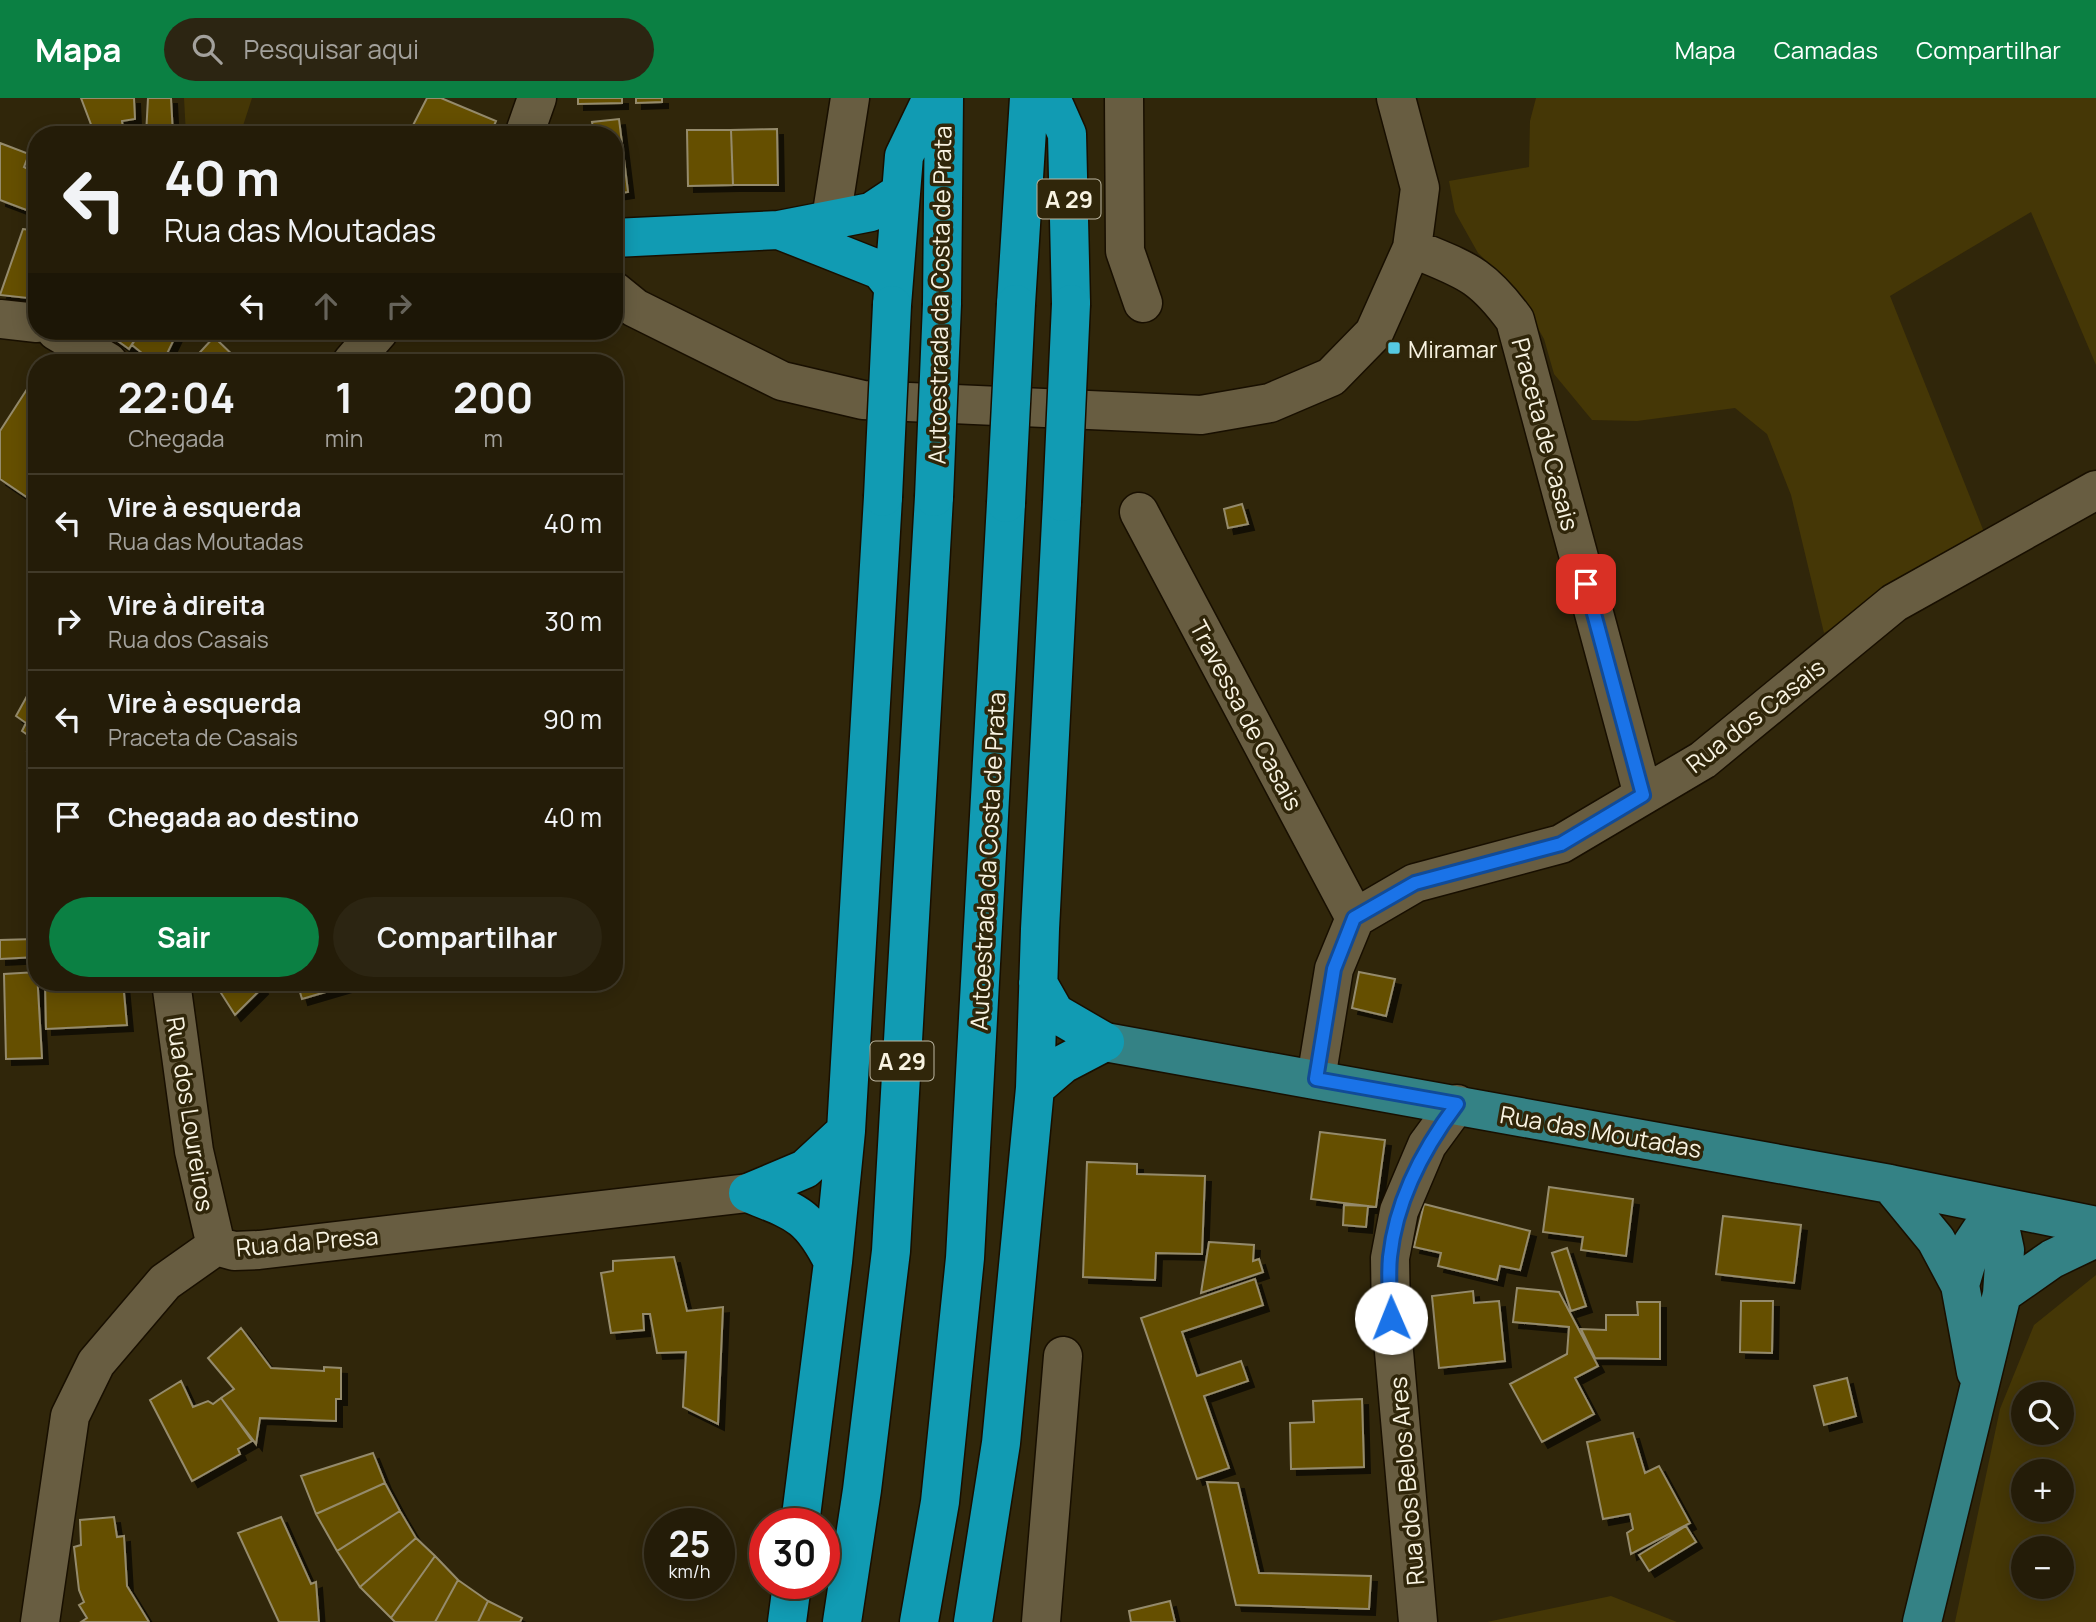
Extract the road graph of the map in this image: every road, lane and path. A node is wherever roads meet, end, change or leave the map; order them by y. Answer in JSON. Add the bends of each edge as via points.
{"nodes":[{"id":1,"x":537,"y":98,"type":"edge"},
{"id":2,"x":849,"y":98,"type":"edge"},
{"id":3,"x":932,"y":98,"type":"edge"},
{"id":4,"x":944,"y":98,"type":"edge"},
{"id":5,"x":1028,"y":98,"type":"edge"},
{"id":6,"x":1051,"y":98,"type":"edge"},
{"id":7,"x":1124,"y":98,"type":"edge"},
{"id":8,"x":1396,"y":98,"type":"edge"},
{"id":9,"x":527,"y":126,"type":"edge"},
{"id":10,"x":898,"y":194,"type":"junction"},
{"id":11,"x":831,"y":219,"type":"junction"},
{"id":12,"x":779,"y":230,"type":"junction"},
{"id":13,"x":623,"y":238,"type":"edge"},
{"id":14,"x":1412,"y":248,"type":"junction"},
{"id":15,"x":892,"y":295,"type":"junction"},
{"id":16,"x":623,"y":303,"type":"edge"},
{"id":17,"x":1143,"y":303,"type":"dead end"},
{"id":18,"x":0,"y":318,"type":"edge"},
{"id":19,"x":28,"y":322,"type":"edge"},
{"id":20,"x":71,"y":340,"type":"edge"},
{"id":21,"x":95,"y":354,"type":"edge"},
{"id":22,"x":2096,"y":489,"type":"edge"},
{"id":23,"x":1139,"y":512,"type":"dead end"},
{"id":24,"x":1643,"y":795,"type":"junction"},
{"id":25,"x":1354,"y":918,"type":"junction"},
{"id":26,"x":1038,"y":983,"type":"junction"},
{"id":27,"x":172,"y":991,"type":"edge"},
{"id":28,"x":1105,"y":1042,"type":"junction"},
{"id":29,"x":1316,"y":1079,"type":"junction"},
{"id":30,"x":1035,"y":1088,"type":"junction"},
{"id":31,"x":1457,"y":1104,"type":"junction"},
{"id":32,"x":846,"y":1131,"type":"junction"},
{"id":33,"x":1890,"y":1184,"type":"junction"},
{"id":34,"x":747,"y":1193,"type":"junction"},
{"id":35,"x":1996,"y":1208,"type":"junction"},
{"id":36,"x":2096,"y":1226,"type":"edge"},
{"id":37,"x":2096,"y":1238,"type":"edge"},
{"id":38,"x":216,"y":1246,"type":"junction"},
{"id":39,"x":833,"y":1262,"type":"junction"},
{"id":40,"x":1960,"y":1285,"type":"junction"},
{"id":41,"x":2002,"y":1294,"type":"junction"},
{"id":42,"x":1063,"y":1356,"type":"dead end"},
{"id":43,"x":1978,"y":1386,"type":"junction"},
{"id":44,"x":802,"y":1508,"type":"edge"},
{"id":45,"x":790,"y":1599,"type":"edge"},
{"id":46,"x":40,"y":1622,"type":"edge"},
{"id":47,"x":787,"y":1622,"type":"edge"},
{"id":48,"x":842,"y":1622,"type":"edge"},
{"id":49,"x":919,"y":1622,"type":"edge"},
{"id":50,"x":973,"y":1622,"type":"edge"},
{"id":51,"x":1041,"y":1622,"type":"edge"},
{"id":52,"x":1418,"y":1622,"type":"edge"},
{"id":53,"x":1922,"y":1622,"type":"edge"}],
"edges":[{"from":1,"to":9,"type":"street"},
{"from":2,"to":11,"type":"street"},
{"from":3,"to":10,"type":"highway","number":"A 29","via":[[904,156]]},
{"from":4,"to":48,"type":"highway","name":"Autoestrada da Costa de Prata","number":"A 29","bridge":true,"via":[[934,497],[891,1251]]},
{"from":5,"to":49,"type":"highway","name":"Autoestrada da Costa de Prata","number":"A 29","bridge":true,"via":[[965,1258],[940,1502]]},
{"from":6,"to":26,"type":"highway","number":"A 29","bridge":true,"via":[[1067,134],[1071,304]]},
{"from":7,"to":17,"type":"street","via":[[1125,251]]},
{"from":8,"to":14,"type":"street","via":[[1420,188]]},
{"from":10,"to":11,"type":"highway","via":[[871,212]]},
{"from":10,"to":15,"type":"highway","number":"A 29"},
{"from":11,"to":12,"type":"highway"},
{"from":12,"to":13,"type":"highway"},
{"from":12,"to":15,"type":"highway","via":[[880,270]]},
{"from":14,"to":16,"type":"street","via":[[1374,332],[1331,377],[1270,403],[1201,415],[863,400],[782,381]]},
{"from":14,"to":24,"type":"street","name":"Praceta de Casais","via":[[1471,273],[1493,290],[1515,320]]},
{"from":15,"to":32,"type":"highway","number":"A 29","bridge":true},
{"from":18,"to":19,"type":"street"},
{"from":20,"to":21,"type":"street"},
{"from":22,"to":24,"type":"street","name":"Rua dos Casais","via":[[1894,603],[1703,760]]},
{"from":23,"to":25,"type":"street","name":"Travessa de Casais"},
{"from":24,"to":25,"type":"street","name":"Rua dos Casais","via":[[1561,844],[1415,883]]},
{"from":25,"to":29,"type":"street","via":[[1334,969]]},
{"from":26,"to":28,"type":"highway","via":[[1055,1013]]},
{"from":26,"to":30,"type":"highway","number":"A 29"},
{"from":27,"to":38,"type":"street","name":"Rua dos Loureiros","via":[[194,1151]]},
{"from":28,"to":29,"type":"main road","name":"Rua das Moutadas"},
{"from":28,"to":30,"type":"highway","via":[[1063,1065]]},
{"from":29,"to":31,"type":"main road","name":"Rua das Moutadas"},
{"from":30,"to":50,"type":"highway","number":"A 29","via":[[1001,1443]]},
{"from":31,"to":33,"type":"main road","name":"Rua das Moutadas"},
{"from":31,"to":52,"type":"street","name":"Rua dos Belos Ares","via":[[1427,1145],[1399,1211],[1390,1258],[1391,1318]]},
{"from":32,"to":34,"type":"highway","via":[[805,1169]]},
{"from":32,"to":39,"type":"highway","number":"A 29"},
{"from":33,"to":35,"type":"main road","name":"Rua das Moutadas"},
{"from":33,"to":40,"type":"main road","via":[[1936,1240]]},
{"from":34,"to":38,"type":"street","name":"Rua da Presa","via":[[259,1250]]},
{"from":34,"to":39,"type":"highway","via":[[800,1214],[821,1238]]},
{"from":35,"to":36,"type":"main road","name":"Rua das Moutadas"},
{"from":35,"to":40,"type":"main road","via":[[1972,1244]]},
{"from":35,"to":41,"type":"main road","via":[[2005,1250]]},
{"from":37,"to":41,"type":"main road","via":[[2052,1259]]},
{"from":38,"to":46,"type":"street","name":"Rua da Presa","via":[[165,1282],[96,1363],[70,1416]]},
{"from":39,"to":44,"type":"highway","number":"A 29"},
{"from":40,"to":43,"type":"main road"},
{"from":41,"to":43,"type":"main road"},
{"from":42,"to":51,"type":"street"},
{"from":43,"to":53,"type":"main road"},
{"from":45,"to":47,"type":"highway"}]}
